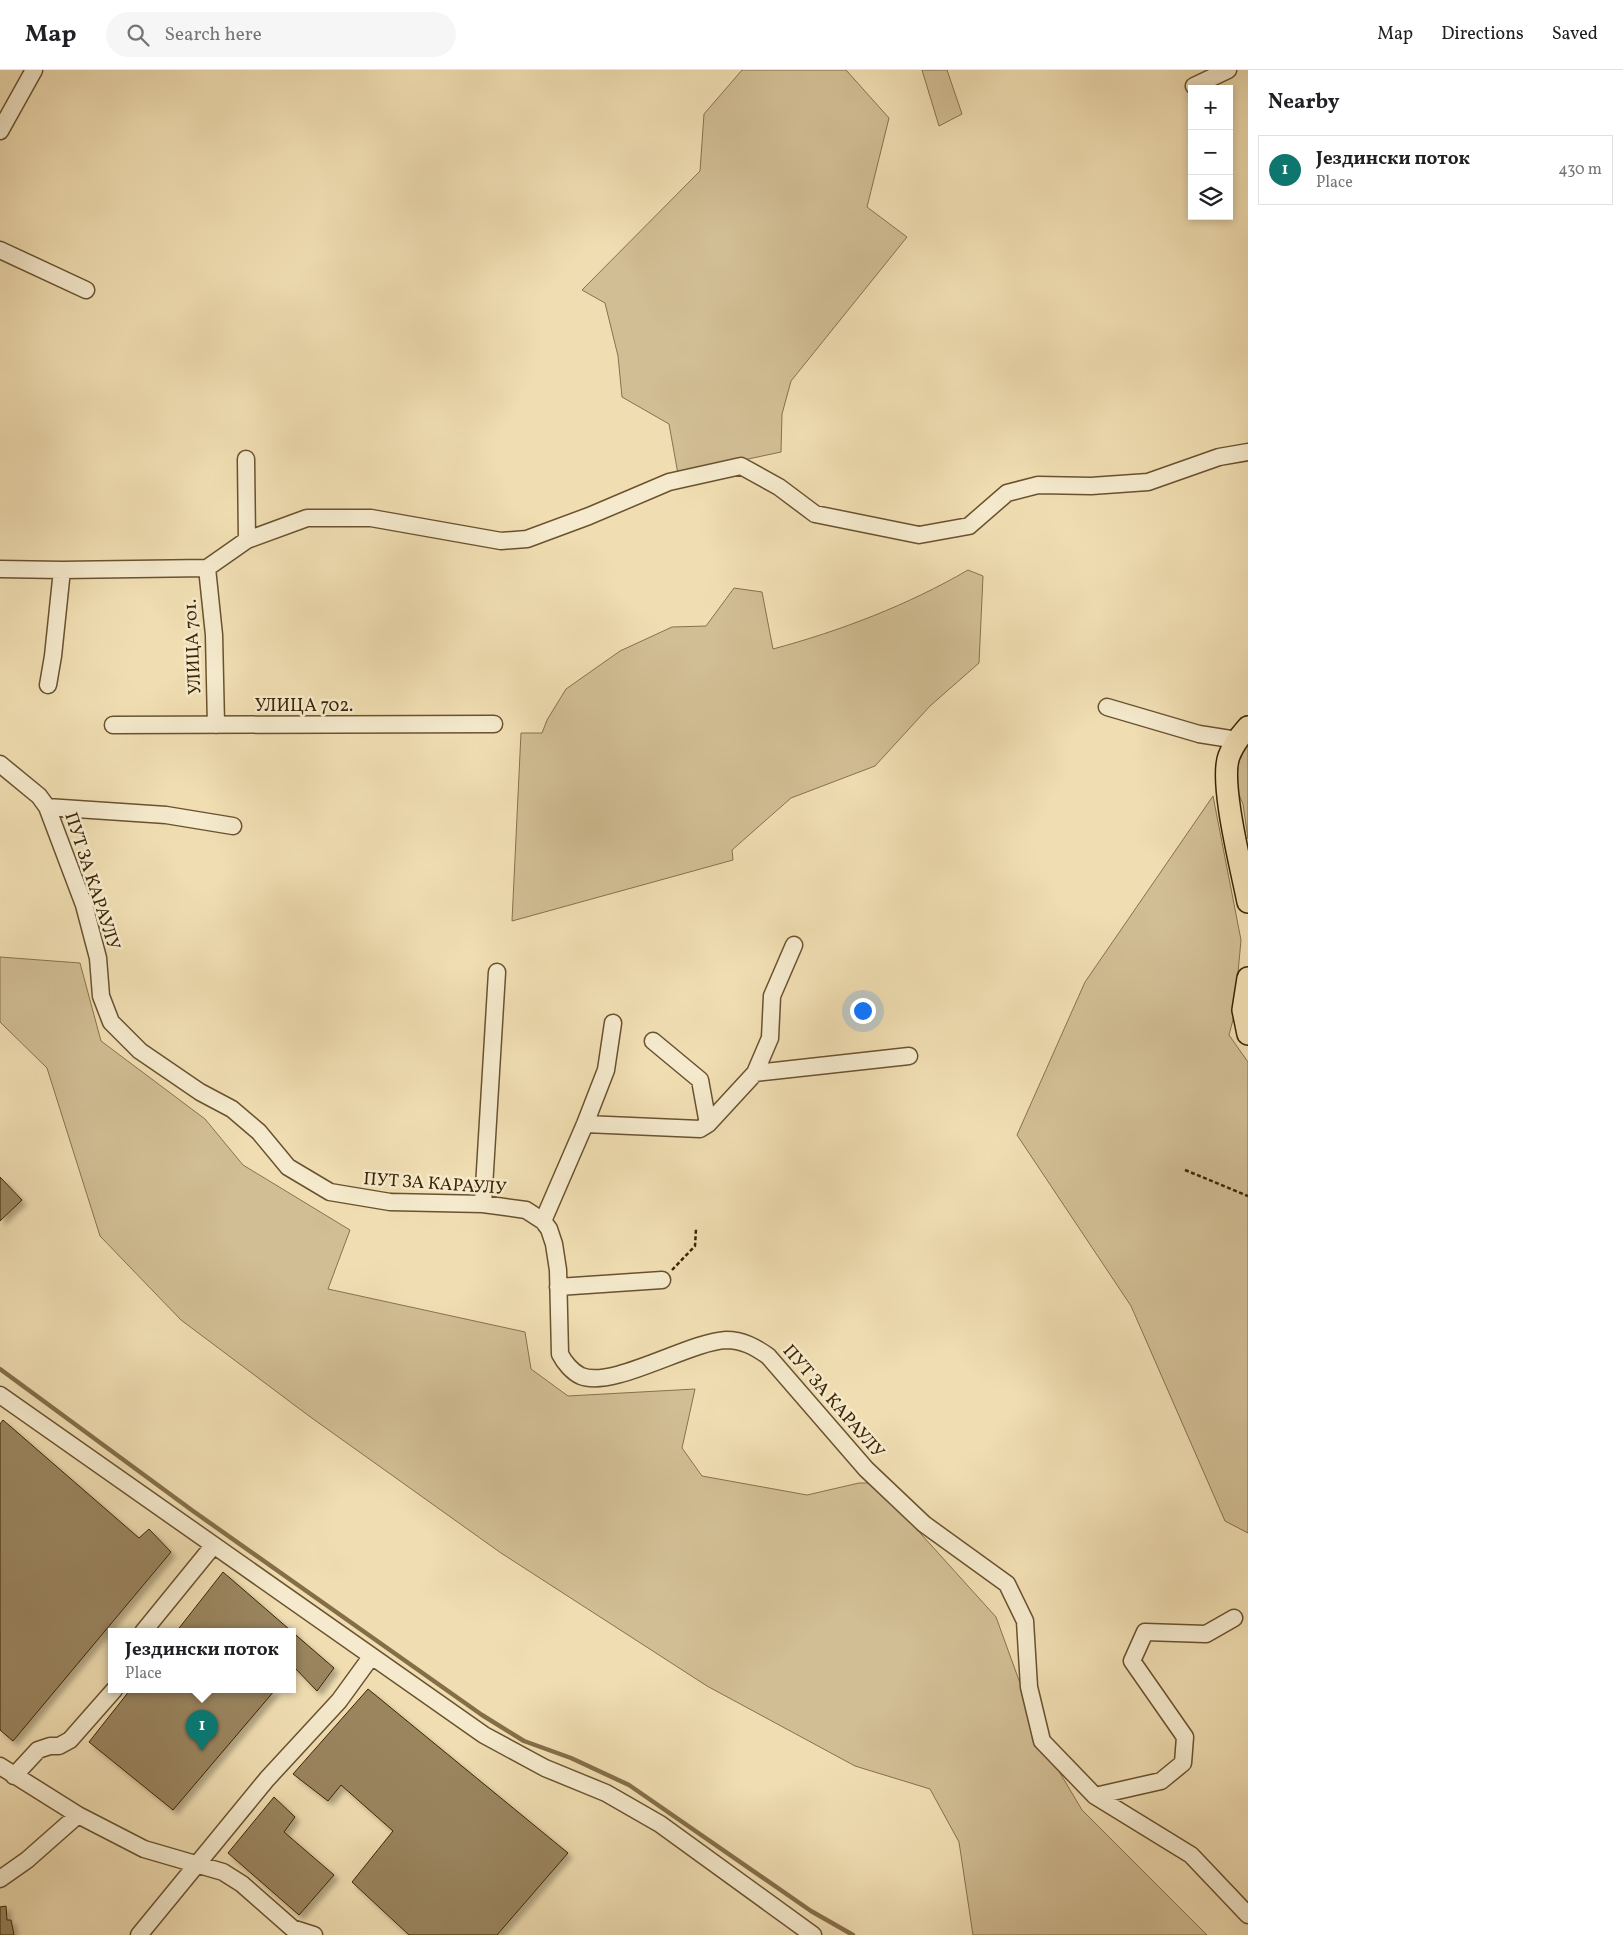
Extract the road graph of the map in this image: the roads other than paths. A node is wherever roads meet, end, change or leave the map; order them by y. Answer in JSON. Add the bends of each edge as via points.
{"nodes":[{"id":1,"x":34,"y":70,"type":"edge"},
{"id":2,"x":1228,"y":70,"type":"edge"},
{"id":3,"x":1196,"y":85,"type":"edge"},
{"id":4,"x":0,"y":131,"type":"edge"},
{"id":5,"x":0,"y":250,"type":"edge"},
{"id":6,"x":86,"y":290,"type":"dead end"},
{"id":7,"x":1248,"y":452,"type":"edge"},
{"id":8,"x":246,"y":459,"type":"dead end"},
{"id":9,"x":246,"y":540,"type":"junction"},
{"id":10,"x":207,"y":568,"type":"junction"},
{"id":11,"x":0,"y":569,"type":"edge"},
{"id":12,"x":62,"y":570,"type":"junction"},
{"id":13,"x":48,"y":684,"type":"dead end"},
{"id":14,"x":1107,"y":707,"type":"dead end"},
{"id":15,"x":494,"y":724,"type":"dead end"},
{"id":16,"x":113,"y":725,"type":"dead end"},
{"id":17,"x":216,"y":725,"type":"junction"},
{"id":18,"x":1242,"y":734,"type":"edge"},
{"id":19,"x":0,"y":764,"type":"edge"},
{"id":20,"x":47,"y":808,"type":"junction"},
{"id":21,"x":233,"y":826,"type":"dead end"},
{"id":22,"x":1248,"y":902,"type":"edge"},
{"id":23,"x":794,"y":945,"type":"dead end"},
{"id":24,"x":497,"y":972,"type":"dead end"},
{"id":25,"x":1248,"y":978,"type":"edge"},
{"id":26,"x":613,"y":1023,"type":"dead end"},
{"id":27,"x":1248,"y":1034,"type":"edge"},
{"id":28,"x":653,"y":1041,"type":"dead end"},
{"id":29,"x":909,"y":1056,"type":"dead end"},
{"id":30,"x":755,"y":1073,"type":"junction"},
{"id":31,"x":585,"y":1124,"type":"junction"},
{"id":32,"x":708,"y":1124,"type":"junction"},
{"id":33,"x":483,"y":1204,"type":"junction"},
{"id":34,"x":543,"y":1220,"type":"junction"},
{"id":35,"x":662,"y":1280,"type":"road end"},
{"id":36,"x":558,"y":1287,"type":"junction"},
{"id":37,"x":0,"y":1395,"type":"edge"},
{"id":38,"x":213,"y":1546,"type":"junction"},
{"id":39,"x":1234,"y":1618,"type":"dead end"},
{"id":40,"x":146,"y":1628,"type":"edge"},
{"id":41,"x":372,"y":1657,"type":"junction"},
{"id":42,"x":111,"y":1693,"type":"edge"},
{"id":43,"x":0,"y":1766,"type":"edge"},
{"id":44,"x":14,"y":1776,"type":"junction"},
{"id":45,"x":1095,"y":1796,"type":"junction"},
{"id":46,"x":78,"y":1815,"type":"junction"},
{"id":47,"x":199,"y":1865,"type":"junction"},
{"id":48,"x":0,"y":1879,"type":"edge"},
{"id":49,"x":1248,"y":1915,"type":"edge"},
{"id":50,"x":139,"y":1935,"type":"edge"},
{"id":51,"x":314,"y":1935,"type":"edge"},
{"id":52,"x":813,"y":1935,"type":"edge"}],
"edges":[{"from":1,"to":4,"type":"street"},
{"from":2,"to":3,"type":"street"},
{"from":5,"to":6,"type":"street"},
{"from":7,"to":9,"type":"street","via":[[1219,457],[1148,482],[1038,485],[1007,493],[969,526],[919,535],[815,514],[779,487],[741,466],[669,482],[527,538],[501,541],[371,518],[307,518]]},
{"from":8,"to":9,"type":"street"},
{"from":9,"to":10,"type":"street"},
{"from":10,"to":12,"type":"street"},
{"from":10,"to":17,"type":"street","name":"УЛИЦА 701.","via":[[214,636]]},
{"from":11,"to":12,"type":"street"},
{"from":12,"to":13,"type":"street"},
{"from":14,"to":18,"type":"street","via":[[1199,734]]},
{"from":15,"to":17,"type":"street","name":"УЛИЦА 702."},
{"from":16,"to":17,"type":"street","name":"УЛИЦА 702."},
{"from":18,"to":22,"type":"main road","via":[[1228,758],[1226,788]]},
{"from":19,"to":20,"type":"street","name":"ПУТ ЗА КАРАУЛУ","via":[[39,796]]},
{"from":20,"to":21,"type":"street","via":[[166,815]]},
{"from":20,"to":33,"type":"street","name":"ПУТ ЗА КАРАУЛУ","via":[[84,905],[98,958],[101,996],[111,1022],[140,1051],[200,1092],[232,1109],[259,1132],[288,1167],[330,1192],[390,1202]]},
{"from":23,"to":30,"type":"street","via":[[772,996],[770,1038]]},
{"from":24,"to":33,"type":"street"},
{"from":25,"to":27,"type":"main road","via":[[1243,1010]]},
{"from":26,"to":31,"type":"street","via":[[606,1070]]},
{"from":28,"to":32,"type":"street","via":[[700,1080]]},
{"from":29,"to":30,"type":"street"},
{"from":30,"to":32,"type":"street"},
{"from":31,"to":32,"type":"street","via":[[700,1129]]},
{"from":31,"to":34,"type":"street"},
{"from":33,"to":34,"type":"street","name":"ПУТ ЗА КАРАУЛУ","via":[[526,1210]]},
{"from":34,"to":36,"type":"street","name":"ПУТ ЗА КАРАУЛУ","via":[[554,1244]]},
{"from":35,"to":36,"type":"street"},
{"from":36,"to":45,"type":"street","name":"ПУТ ЗА КАРАУЛУ","via":[[560,1354],[582,1376],[593,1378],[619,1374],[709,1342],[728,1340],[750,1344],[768,1356],[866,1469],[924,1524],[1007,1584],[1025,1621],[1028,1687],[1042,1741]]},
{"from":37,"to":38,"type":"street"},
{"from":38,"to":40,"type":"street"},
{"from":38,"to":41,"type":"street"},
{"from":39,"to":45,"type":"street","via":[[1206,1634],[1144,1632],[1132,1661],[1185,1737],[1183,1763],[1161,1781]]},
{"from":41,"to":47,"type":"street","via":[[339,1701],[267,1779]]},
{"from":41,"to":52,"type":"street","via":[[484,1735],[545,1768],[606,1793],[660,1824]]},
{"from":42,"to":44,"type":"street","via":[[70,1740],[38,1750]]},
{"from":43,"to":44,"type":"street"},
{"from":44,"to":46,"type":"street"},
{"from":45,"to":49,"type":"street","name":"ПУТ ЗА КАРАУЛУ","via":[[1192,1855]]},
{"from":46,"to":47,"type":"street","via":[[144,1849]]},
{"from":46,"to":48,"type":"street"},
{"from":47,"to":50,"type":"street"},
{"from":47,"to":51,"type":"street","via":[[223,1872],[242,1884],[292,1928]]}]}
